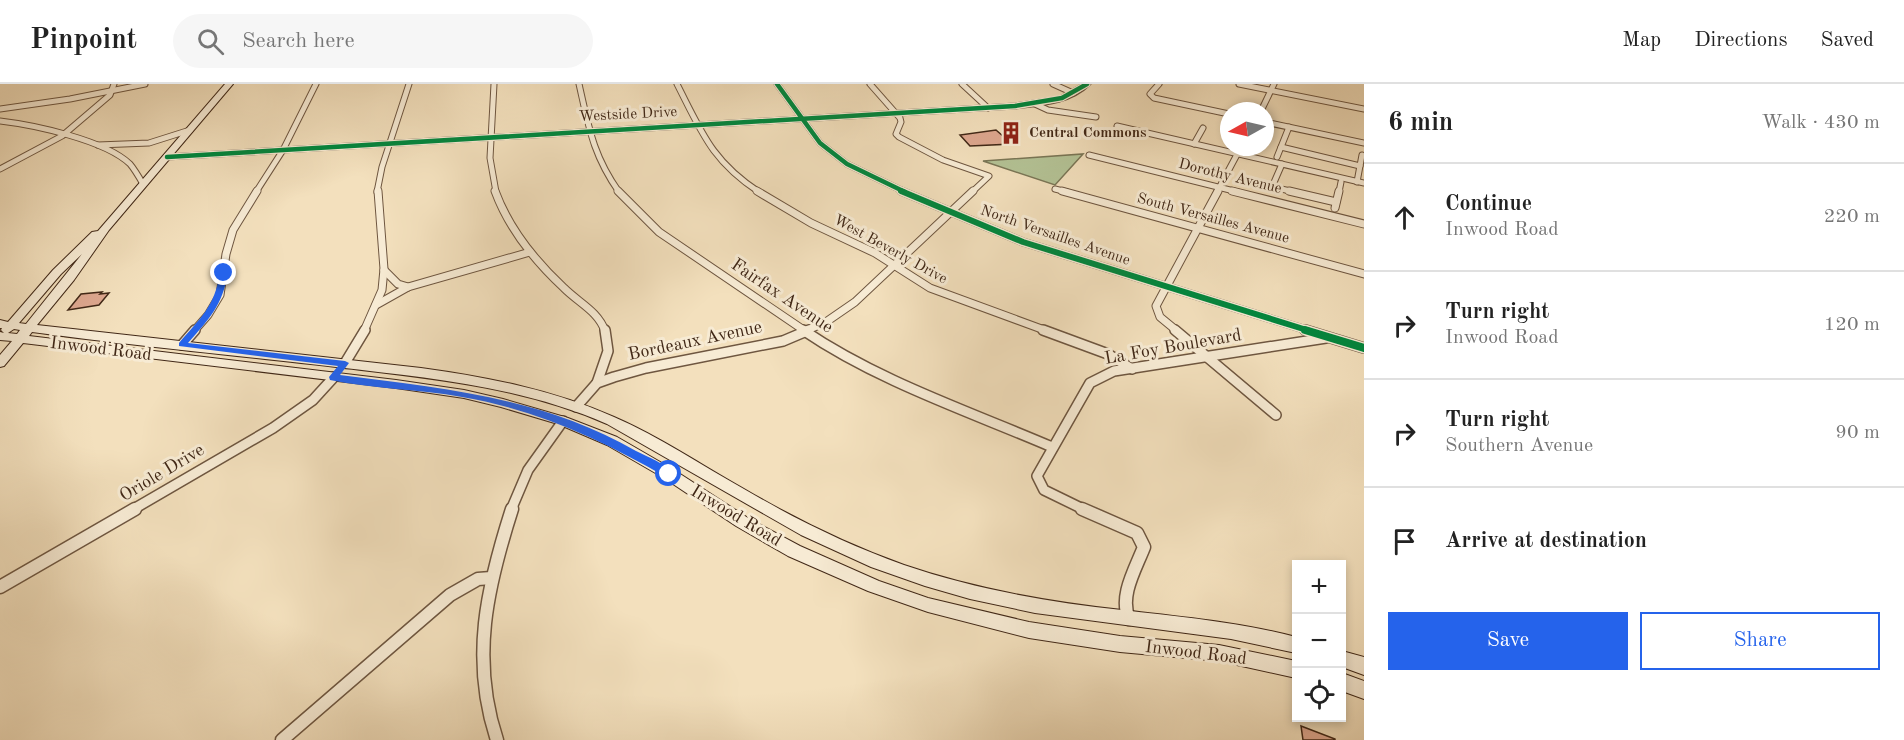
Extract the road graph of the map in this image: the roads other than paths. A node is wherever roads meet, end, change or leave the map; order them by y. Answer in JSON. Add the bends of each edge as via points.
{"nodes":[{"id":1,"x":145,"y":84,"type":"edge"},
{"id":2,"x":316,"y":84,"type":"edge"},
{"id":3,"x":409,"y":84,"type":"edge"},
{"id":4,"x":494,"y":84,"type":"edge"},
{"id":5,"x":579,"y":84,"type":"edge"},
{"id":6,"x":677,"y":84,"type":"edge"},
{"id":7,"x":777,"y":84,"type":"edge"},
{"id":8,"x":870,"y":84,"type":"edge"},
{"id":9,"x":962,"y":84,"type":"edge"},
{"id":10,"x":1053,"y":84,"type":"edge"},
{"id":11,"x":1087,"y":84,"type":"edge"},
{"id":12,"x":1159,"y":84,"type":"edge"},
{"id":13,"x":1239,"y":84,"type":"edge"},
{"id":14,"x":1274,"y":84,"type":"edge"},
{"id":15,"x":227,"y":85,"type":"edge"},
{"id":16,"x":114,"y":87,"type":"edge"},
{"id":17,"x":1271,"y":90,"type":"junction"},
{"id":18,"x":1073,"y":93,"type":"junction"},
{"id":19,"x":1265,"y":102,"type":"edge"},
{"id":20,"x":1035,"y":104,"type":"junction"},
{"id":21,"x":988,"y":108,"type":"junction"},
{"id":22,"x":0,"y":109,"type":"edge"},
{"id":23,"x":1364,"y":109,"type":"edge"},
{"id":24,"x":1220,"y":112,"type":"edge"},
{"id":25,"x":896,"y":113,"type":"junction"},
{"id":26,"x":1096,"y":117,"type":"dead end"},
{"id":27,"x":801,"y":119,"type":"junction"},
{"id":28,"x":0,"y":121,"type":"edge"},
{"id":29,"x":1274,"y":124,"type":"edge"},
{"id":30,"x":698,"y":125,"type":"junction"},
{"id":31,"x":1118,"y":126,"type":"dead end"},
{"id":32,"x":1289,"y":127,"type":"junction"},
{"id":33,"x":1203,"y":128,"type":"dead end"},
{"id":34,"x":190,"y":130,"type":"junction"},
{"id":35,"x":589,"y":131,"type":"junction"},
{"id":36,"x":62,"y":136,"type":"junction"},
{"id":37,"x":489,"y":137,"type":"junction"},
{"id":38,"x":392,"y":143,"type":"junction"},
{"id":39,"x":1364,"y":143,"type":"edge"},
{"id":40,"x":1194,"y":144,"type":"junction"},
{"id":41,"x":93,"y":145,"type":"junction"},
{"id":42,"x":1281,"y":147,"type":"junction"},
{"id":43,"x":283,"y":150,"type":"junction"},
{"id":44,"x":1220,"y":150,"type":"edge"},
{"id":45,"x":1089,"y":155,"type":"dead end"},
{"id":46,"x":1362,"y":155,"type":"dead end"},
{"id":47,"x":1237,"y":156,"type":"edge"},
{"id":48,"x":1247,"y":156,"type":"edge"},
{"id":49,"x":167,"y":157,"type":"junction"},
{"id":50,"x":1277,"y":157,"type":"dead end"},
{"id":51,"x":1282,"y":164,"type":"junction"},
{"id":52,"x":1360,"y":166,"type":"junction"},
{"id":53,"x":0,"y":169,"type":"edge"},
{"id":54,"x":1341,"y":182,"type":"dead end"},
{"id":55,"x":1360,"y":182,"type":"edge"},
{"id":56,"x":143,"y":184,"type":"junction"},
{"id":57,"x":1219,"y":188,"type":"junction"},
{"id":58,"x":1055,"y":189,"type":"dead end"},
{"id":59,"x":1336,"y":202,"type":"junction"},
{"id":60,"x":950,"y":211,"type":"junction"},
{"id":61,"x":1333,"y":216,"type":"junction"},
{"id":62,"x":1364,"y":224,"type":"edge"},
{"id":63,"x":105,"y":228,"type":"junction"},
{"id":64,"x":1197,"y":228,"type":"junction"},
{"id":65,"x":530,"y":252,"type":"junction"},
{"id":66,"x":892,"y":264,"type":"junction"},
{"id":67,"x":384,"y":270,"type":"junction"},
{"id":68,"x":1364,"y":274,"type":"edge"},
{"id":69,"x":408,"y":287,"type":"junction"},
{"id":70,"x":1166,"y":287,"type":"junction"},
{"id":71,"x":376,"y":305,"type":"junction"},
{"id":72,"x":3,"y":332,"type":"edge"},
{"id":73,"x":805,"y":333,"type":"junction"},
{"id":74,"x":25,"y":334,"type":"junction"},
{"id":75,"x":1329,"y":337,"type":"junction"},
{"id":76,"x":182,"y":345,"type":"junction"},
{"id":77,"x":1364,"y":348,"type":"edge"},
{"id":78,"x":1206,"y":357,"type":"junction"},
{"id":79,"x":0,"y":363,"type":"edge"},
{"id":80,"x":345,"y":363,"type":"junction"},
{"id":81,"x":1132,"y":369,"type":"junction"},
{"id":82,"x":334,"y":377,"type":"junction"},
{"id":83,"x":597,"y":383,"type":"junction"},
{"id":84,"x":576,"y":407,"type":"junction"},
{"id":85,"x":546,"y":415,"type":"junction"},
{"id":86,"x":1276,"y":415,"type":"dead end"},
{"id":87,"x":599,"y":416,"type":"junction"},
{"id":88,"x":563,"y":421,"type":"junction"},
{"id":89,"x":1052,"y":447,"type":"junction"},
{"id":90,"x":491,"y":578,"type":"junction"},
{"id":91,"x":0,"y":587,"type":"edge"},
{"id":92,"x":961,"y":589,"type":"junction"},
{"id":93,"x":959,"y":613,"type":"junction"},
{"id":94,"x":1120,"y":618,"type":"junction"},
{"id":95,"x":1120,"y":644,"type":"junction"},
{"id":96,"x":1292,"y":644,"type":"edge"},
{"id":97,"x":1346,"y":661,"type":"edge"},
{"id":98,"x":1364,"y":666,"type":"edge"},
{"id":99,"x":1292,"y":669,"type":"edge"},
{"id":100,"x":1346,"y":684,"type":"edge"},
{"id":101,"x":1364,"y":690,"type":"edge"},
{"id":102,"x":282,"y":740,"type":"edge"},
{"id":103,"x":497,"y":740,"type":"edge"}],
"edges":[{"from":1,"to":16,"type":"street"},
{"from":2,"to":43,"type":"street"},
{"from":3,"to":38,"type":"street"},
{"from":4,"to":37,"type":"street"},
{"from":5,"to":35,"type":"street","name":"Fairfax Avenue"},
{"from":6,"to":30,"type":"street","name":"West Beverly Drive"},
{"from":7,"to":27,"type":"street","name":"North Versailles Avenue"},
{"from":8,"to":25,"type":"street"},
{"from":9,"to":21,"type":"street"},
{"from":10,"to":18,"type":"street"},
{"from":11,"to":18,"type":"street","name":"Westside Drive"},
{"from":12,"to":24,"type":"street","via":[[1150,94],[1154,98]]},
{"from":13,"to":17,"type":"street"},
{"from":14,"to":17,"type":"street"},
{"from":15,"to":34,"type":"main road"},
{"from":16,"to":22,"type":"street","via":[[70,99]]},
{"from":16,"to":36,"type":"street"},
{"from":17,"to":19,"type":"street"},
{"from":17,"to":23,"type":"street"},
{"from":18,"to":20,"type":"street","name":"Westside Drive"},
{"from":20,"to":21,"type":"street","name":"Westside Drive"},
{"from":20,"to":26,"type":"street","via":[[1048,111]]},
{"from":21,"to":25,"type":"street","name":"Westside Drive"},
{"from":25,"to":27,"type":"street","name":"Westside Drive"},
{"from":25,"to":60,"type":"street","name":"Bordeaux Avenue","via":[[901,122],[896,134],[899,138],[943,160],[989,176]]},
{"from":27,"to":30,"type":"street","name":"Westside Drive"},
{"from":27,"to":60,"type":"street","name":"North Versailles Avenue","via":[[820,143],[847,165]]},
{"from":28,"to":36,"type":"street","via":[[42,128]]},
{"from":29,"to":32,"type":"street"},
{"from":30,"to":35,"type":"street","name":"Westside Drive"},
{"from":30,"to":66,"type":"street","name":"West Beverly Drive","via":[[709,147],[757,191]]},
{"from":31,"to":40,"type":"street"},
{"from":32,"to":39,"type":"street"},
{"from":32,"to":42,"type":"street"},
{"from":33,"to":40,"type":"street"},
{"from":34,"to":41,"type":"street","via":[[149,143]]},
{"from":34,"to":49,"type":"main road"},
{"from":35,"to":37,"type":"street","name":"Westside Drive"},
{"from":35,"to":73,"type":"street","name":"Fairfax Avenue","via":[[608,177],[644,219]]},
{"from":36,"to":41,"type":"street"},
{"from":36,"to":53,"type":"street"},
{"from":37,"to":38,"type":"street","name":"Westside Drive"},
{"from":37,"to":65,"type":"street","via":[[488,159],[494,190]]},
{"from":38,"to":43,"type":"street","name":"Westside Drive"},
{"from":38,"to":67,"type":"street","via":[[376,194]]},
{"from":40,"to":44,"type":"street"},
{"from":41,"to":56,"type":"street","via":[[126,161]]},
{"from":42,"to":50,"type":"street"},
{"from":42,"to":52,"type":"street"},
{"from":43,"to":49,"type":"street","name":"Westside Drive"},
{"from":43,"to":76,"type":"street","via":[[233,230],[220,295]]},
{"from":45,"to":57,"type":"street","name":"Dorothy Avenue"},
{"from":46,"to":52,"type":"street"},
{"from":47,"to":57,"type":"street"},
{"from":48,"to":51,"type":"street"},
{"from":49,"to":56,"type":"main road"},
{"from":51,"to":55,"type":"street"},
{"from":51,"to":59,"type":"street","via":[[1272,187]]},
{"from":52,"to":55,"type":"street"},
{"from":54,"to":59,"type":"street"},
{"from":56,"to":63,"type":"main road"},
{"from":57,"to":61,"type":"street","name":"Dorothy Avenue"},
{"from":57,"to":64,"type":"street"},
{"from":58,"to":64,"type":"street","name":"South Versailles Avenue"},
{"from":59,"to":61,"type":"street"},
{"from":60,"to":66,"type":"street","name":"Bordeaux Avenue"},
{"from":60,"to":70,"type":"street","name":"North Versailles Avenue","via":[[1013,239]]},
{"from":61,"to":62,"type":"street","name":"Dorothy Avenue"},
{"from":63,"to":72,"type":"main road","via":[[89,238]]},
{"from":63,"to":74,"type":"main road"},
{"from":64,"to":68,"type":"street","name":"South Versailles Avenue"},
{"from":64,"to":70,"type":"street"},
{"from":65,"to":69,"type":"street"},
{"from":65,"to":83,"type":"street","via":[[604,328],[608,354]]},
{"from":66,"to":73,"type":"street","name":"Bordeaux Avenue","via":[[855,302]]},
{"from":66,"to":81,"type":"street","name":"West Beverly Drive","via":[[930,288],[1108,354]]},
{"from":67,"to":69,"type":"street","via":[[398,284]]},
{"from":67,"to":71,"type":"street"},
{"from":69,"to":71,"type":"street"},
{"from":70,"to":75,"type":"street","name":"North Versailles Avenue"},
{"from":70,"to":78,"type":"street","via":[[1157,311]]},
{"from":71,"to":80,"type":"street"},
{"from":72,"to":74,"type":"main road","name":"Inwood Road"},
{"from":73,"to":83,"type":"street","name":"Bordeaux Avenue","via":[[776,343],[646,368]]},
{"from":73,"to":89,"type":"street","name":"Fairfax Avenue","via":[[887,377]]},
{"from":74,"to":76,"type":"main road","name":"Inwood Road"},
{"from":74,"to":79,"type":"main road"},
{"from":74,"to":82,"type":"main road","name":"Inwood Road"},
{"from":75,"to":77,"type":"street","name":"North Versailles Avenue"},
{"from":75,"to":78,"type":"street","name":"La Foy Boulevard"},
{"from":76,"to":80,"type":"main road","name":"Inwood Road"},
{"from":78,"to":81,"type":"street","name":"La Foy Boulevard"},
{"from":78,"to":86,"type":"street"},
{"from":80,"to":82,"type":"main road"},
{"from":80,"to":84,"type":"main road","name":"Inwood Road","via":[[477,380]]},
{"from":81,"to":89,"type":"street","name":"La Foy Boulevard","via":[[1104,374],[1090,383]]},
{"from":82,"to":85,"type":"main road","name":"Inwood Road","via":[[464,394]]},
{"from":82,"to":91,"type":"street","name":"Oriole Drive","via":[[313,400],[273,428]]},
{"from":83,"to":84,"type":"street"},
{"from":84,"to":85,"type":"main road"},
{"from":84,"to":87,"type":"main road","name":"Inwood Road"},
{"from":85,"to":88,"type":"main road","name":"Inwood Road"},
{"from":87,"to":88,"type":"main road"},
{"from":87,"to":92,"type":"main road","name":"Inwood Road","via":[[639,434],[814,534],[877,561]]},
{"from":88,"to":90,"type":"street","via":[[525,475]]},
{"from":88,"to":93,"type":"main road","name":"Inwood Road","via":[[631,451],[794,551],[874,586]]},
{"from":89,"to":94,"type":"street","name":"La Foy Boulevard","via":[[1037,476],[1044,490],[1137,533],[1142,539],[1144,547]]},
{"from":90,"to":102,"type":"street","via":[[478,579],[450,595]]},
{"from":90,"to":103,"type":"street","via":[[481,658],[483,686]]},
{"from":92,"to":93,"type":"main road"},
{"from":92,"to":94,"type":"main road","name":"Inwood Road","via":[[1037,606]]},
{"from":93,"to":95,"type":"main road","name":"Inwood Road","via":[[1029,630]]},
{"from":94,"to":95,"type":"main road"},
{"from":94,"to":96,"type":"main road","name":"Inwood Road","via":[[1229,629]]},
{"from":95,"to":99,"type":"main road","name":"Inwood Road","via":[[1219,653]]},
{"from":97,"to":98,"type":"main road"},
{"from":100,"to":101,"type":"main road"}]}
